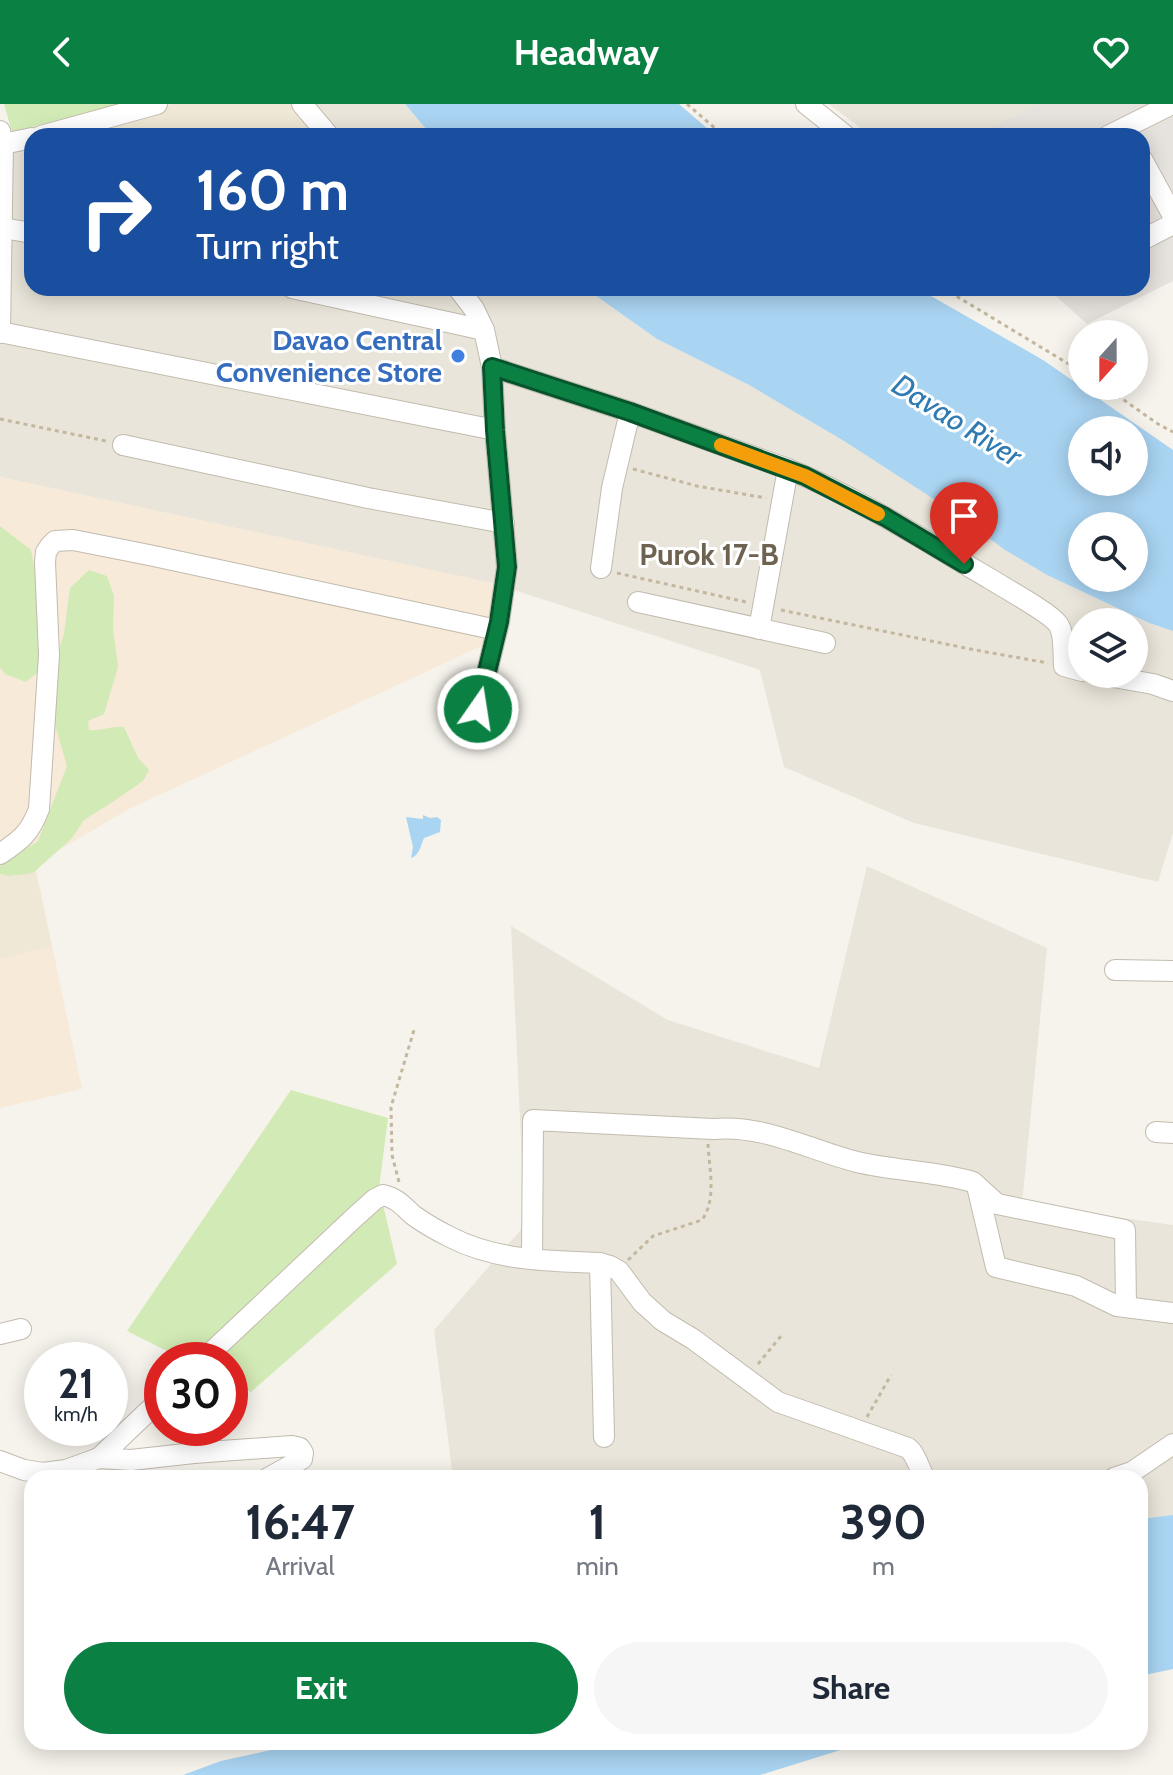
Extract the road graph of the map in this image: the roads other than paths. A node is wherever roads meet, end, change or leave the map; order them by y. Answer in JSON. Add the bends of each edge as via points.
{"nodes":[{"id":1,"x":157,"y":104,"type":"edge"},
{"id":2,"x":302,"y":104,"type":"edge"},
{"id":3,"x":806,"y":104,"type":"edge"},
{"id":4,"x":1172,"y":104,"type":"edge"},
{"id":5,"x":70,"y":128,"type":"edge"},
{"id":6,"x":322,"y":128,"type":"edge"},
{"id":7,"x":836,"y":128,"type":"edge"},
{"id":8,"x":1130,"y":128,"type":"edge"},
{"id":9,"x":2,"y":137,"type":"edge"},
{"id":10,"x":24,"y":138,"type":"edge"},
{"id":11,"x":1150,"y":174,"type":"edge"},
{"id":12,"x":1173,"y":216,"type":"edge"},
{"id":13,"x":1173,"y":224,"type":"edge"},
{"id":14,"x":3,"y":228,"type":"junction"},
{"id":15,"x":24,"y":232,"type":"edge"},
{"id":16,"x":1150,"y":236,"type":"edge"},
{"id":17,"x":329,"y":296,"type":"edge"},
{"id":18,"x":464,"y":296,"type":"edge"},
{"id":19,"x":484,"y":330,"type":"junction"},
{"id":20,"x":0,"y":333,"type":"edge"},
{"id":21,"x":492,"y":367,"type":"junction"},
{"id":22,"x":630,"y":412,"type":"junction"},
{"id":23,"x":495,"y":430,"type":"junction"},
{"id":24,"x":123,"y":445,"type":"road end"},
{"id":25,"x":788,"y":469,"type":"junction"},
{"id":26,"x":504,"y":523,"type":"junction"},
{"id":27,"x":601,"y":568,"type":"road end"},
{"id":28,"x":638,"y":602,"type":"dead end"},
{"id":29,"x":759,"y":629,"type":"junction"},
{"id":30,"x":497,"y":630,"type":"junction"},
{"id":31,"x":825,"y":643,"type":"dead end"},
{"id":32,"x":1068,"y":653,"type":"edge"},
{"id":33,"x":1148,"y":683,"type":"edge"},
{"id":34,"x":1173,"y":691,"type":"edge"},
{"id":35,"x":478,"y":709,"type":"dead end"},
{"id":36,"x":0,"y":854,"type":"edge"},
{"id":37,"x":1115,"y":970,"type":"dead end"},
{"id":38,"x":1173,"y":971,"type":"edge"},
{"id":39,"x":977,"y":1186,"type":"junction"},
{"id":40,"x":532,"y":1258,"type":"junction"},
{"id":41,"x":605,"y":1264,"type":"junction"},
{"id":42,"x":1126,"y":1307,"type":"junction"},
{"id":43,"x":1173,"y":1313,"type":"edge"},
{"id":44,"x":21,"y":1329,"type":"dead end"},
{"id":45,"x":0,"y":1334,"type":"edge"},
{"id":46,"x":222,"y":1342,"type":"edge"},
{"id":47,"x":144,"y":1415,"type":"edge"},
{"id":48,"x":604,"y":1437,"type":"dead end"},
{"id":49,"x":1173,"y":1444,"type":"edge"},
{"id":50,"x":99,"y":1458,"type":"junction"},
{"id":51,"x":0,"y":1461,"type":"edge"},
{"id":52,"x":24,"y":1470,"type":"edge"},
{"id":53,"x":66,"y":1470,"type":"edge"},
{"id":54,"x":282,"y":1470,"type":"edge"},
{"id":55,"x":920,"y":1470,"type":"edge"},
{"id":56,"x":1135,"y":1470,"type":"edge"}],
"edges":[{"from":1,"to":5,"type":"street"},
{"from":2,"to":6,"type":"street"},
{"from":3,"to":7,"type":"street"},
{"from":4,"to":8,"type":"street"},
{"from":9,"to":10,"type":"street"},
{"from":9,"to":14,"type":"street"},
{"from":11,"to":12,"type":"street"},
{"from":13,"to":16,"type":"street"},
{"from":14,"to":15,"type":"street"},
{"from":14,"to":20,"type":"street"},
{"from":17,"to":19,"type":"street"},
{"from":18,"to":19,"type":"street"},
{"from":19,"to":21,"type":"street"},
{"from":20,"to":23,"type":"street"},
{"from":21,"to":22,"type":"street"},
{"from":21,"to":23,"type":"street"},
{"from":22,"to":25,"type":"street"},
{"from":22,"to":27,"type":"street"},
{"from":23,"to":26,"type":"street"},
{"from":24,"to":26,"type":"street"},
{"from":25,"to":29,"type":"street"},
{"from":25,"to":32,"type":"street","via":[[885,517],[1016,595],[1059,626]]},
{"from":26,"to":30,"type":"street","via":[[507,567]]},
{"from":28,"to":29,"type":"street"},
{"from":29,"to":31,"type":"street"},
{"from":30,"to":35,"type":"street"},
{"from":30,"to":36,"type":"street","via":[[149,555],[55,541],[45,562],[49,655],[39,809],[21,839]]},
{"from":33,"to":34,"type":"street"},
{"from":37,"to":38,"type":"street"},
{"from":39,"to":40,"type":"street","via":[[734,1128],[533,1120]]},
{"from":39,"to":42,"type":"street","via":[[996,1267],[1076,1286]]},
{"from":39,"to":42,"type":"street","via":[[997,1204],[1125,1230]]},
{"from":40,"to":41,"type":"street"},
{"from":40,"to":46,"type":"street","via":[[488,1253],[463,1243],[383,1195]]},
{"from":41,"to":48,"type":"street"},
{"from":41,"to":55,"type":"street","via":[[619,1271],[663,1321],[778,1402],[901,1445],[913,1452]]},
{"from":42,"to":43,"type":"street"},
{"from":44,"to":45,"type":"street"},
{"from":47,"to":50,"type":"street"},
{"from":49,"to":56,"type":"street"},
{"from":50,"to":53,"type":"street"},
{"from":50,"to":54,"type":"street","via":[[300,1448],[302,1459]]},
{"from":51,"to":52,"type":"street"}]}
